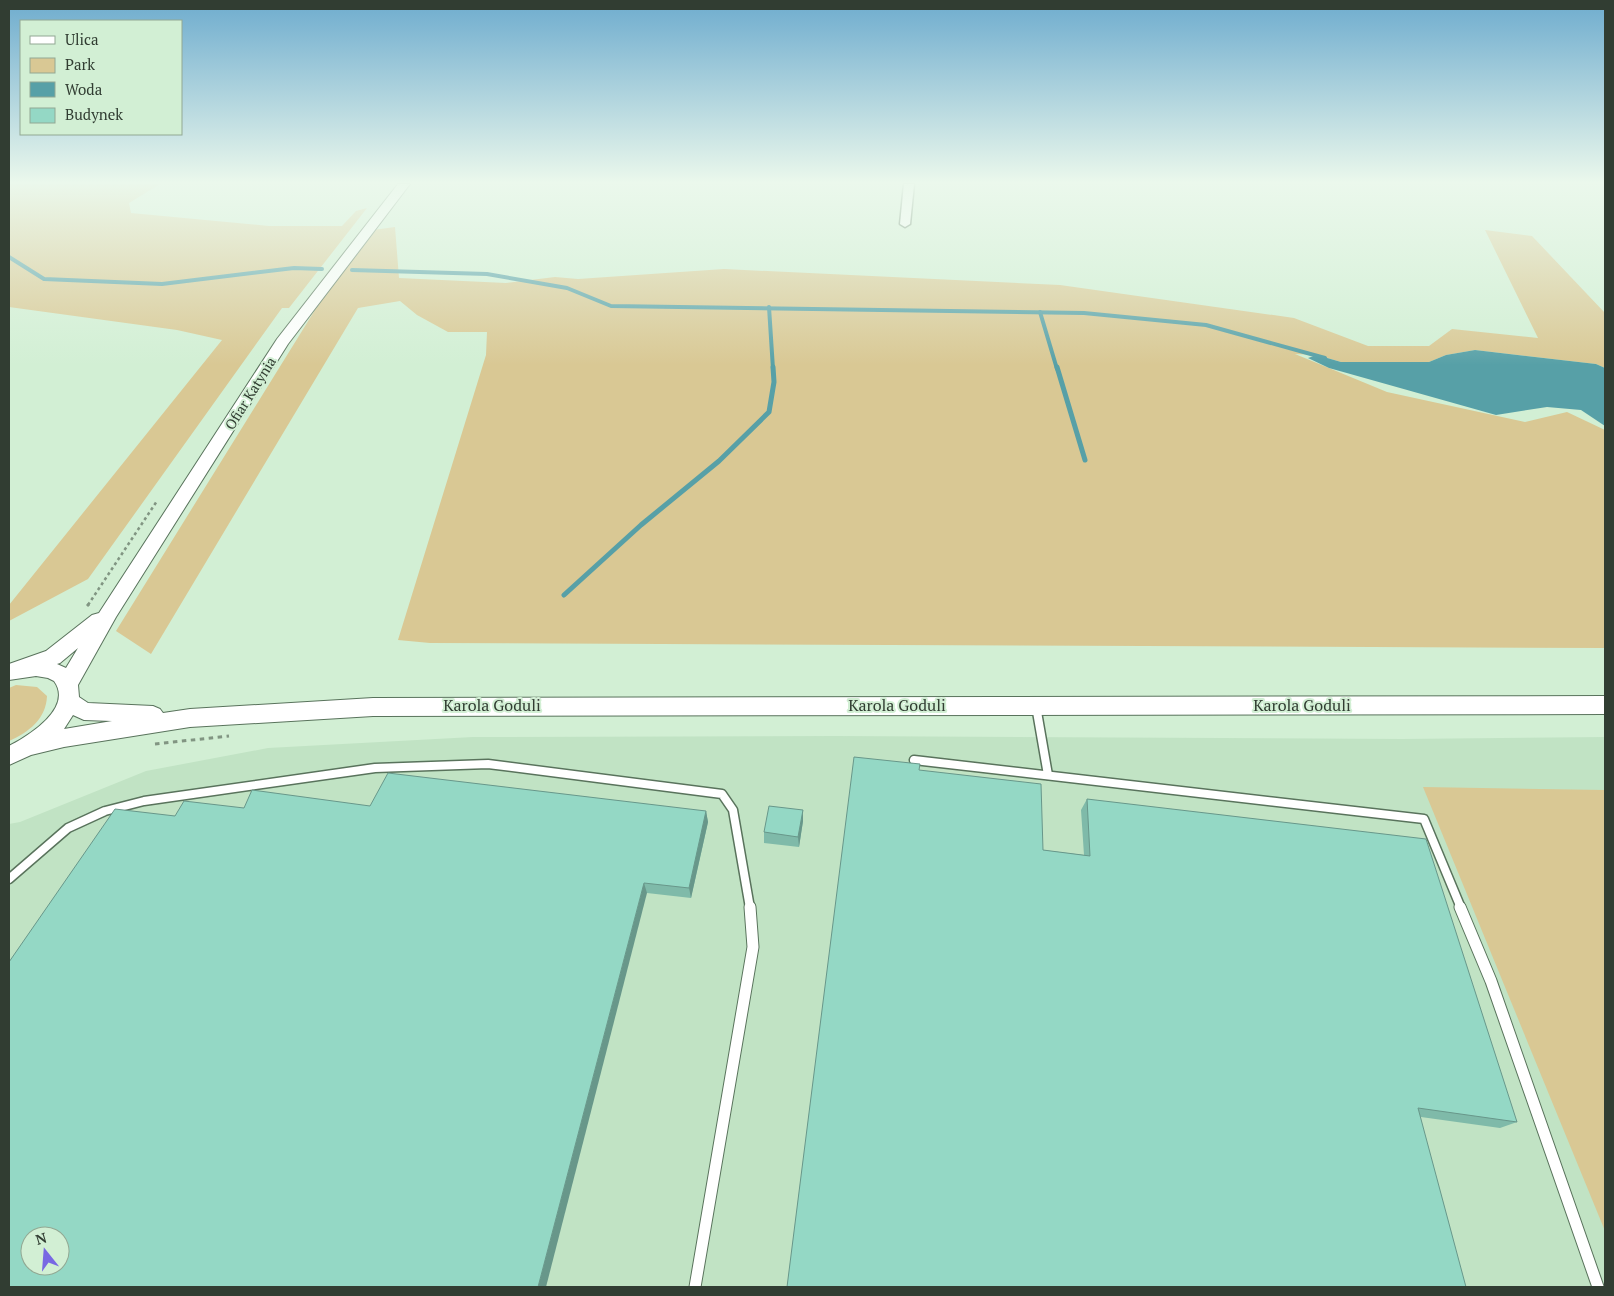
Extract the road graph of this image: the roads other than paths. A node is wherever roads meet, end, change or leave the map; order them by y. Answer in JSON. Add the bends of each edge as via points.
{"nodes":[{"id":1,"x":357,"y":244,"type":"edge"},
{"id":2,"x":110,"y":612,"type":"junction"},
{"id":3,"x":15,"y":671,"type":"edge"},
{"id":4,"x":69,"y":692,"type":"junction"},
{"id":5,"x":1036,"y":705,"type":"junction"},
{"id":6,"x":1605,"y":705,"type":"edge"},
{"id":7,"x":190,"y":718,"type":"junction"},
{"id":8,"x":18,"y":752,"type":"edge"},
{"id":9,"x":914,"y":760,"type":"dead end"},
{"id":10,"x":1048,"y":775,"type":"junction"},
{"id":11,"x":9,"y":879,"type":"edge"},
{"id":12,"x":695,"y":1287,"type":"edge"},
{"id":13,"x":1598,"y":1287,"type":"edge"}],
"edges":[{"from":1,"to":2,"type":"street","name":"Ofiar Katynia","via":[[282,342]]},
{"from":2,"to":3,"type":"street","name":"Ofiar Katynia","via":[[52,658]]},
{"from":2,"to":4,"type":"street","name":"Ofiar Katynia"},
{"from":3,"to":4,"type":"street","name":"Karola Goduli","via":[[40,668],[54,671],[63,676]]},
{"from":4,"to":7,"type":"street","name":"Karola Goduli","via":[[84,711]]},
{"from":4,"to":8,"type":"street","name":"Ofiar Katynia","via":[[55,725]]},
{"from":5,"to":6,"type":"street","name":"Karola Goduli"},
{"from":5,"to":7,"type":"street","name":"Karola Goduli","via":[[373,707]]},
{"from":5,"to":10,"type":"lane"},
{"from":7,"to":8,"type":"street","name":"Karola Goduli","via":[[64,738]]},
{"from":9,"to":10,"type":"lane"},
{"from":10,"to":13,"type":"lane","via":[[1424,819],[1491,981]]},
{"from":11,"to":12,"type":"lane","via":[[68,828],[105,811],[144,801],[375,768],[488,764],[722,794],[733,810],[753,927],[753,947]]}]}
